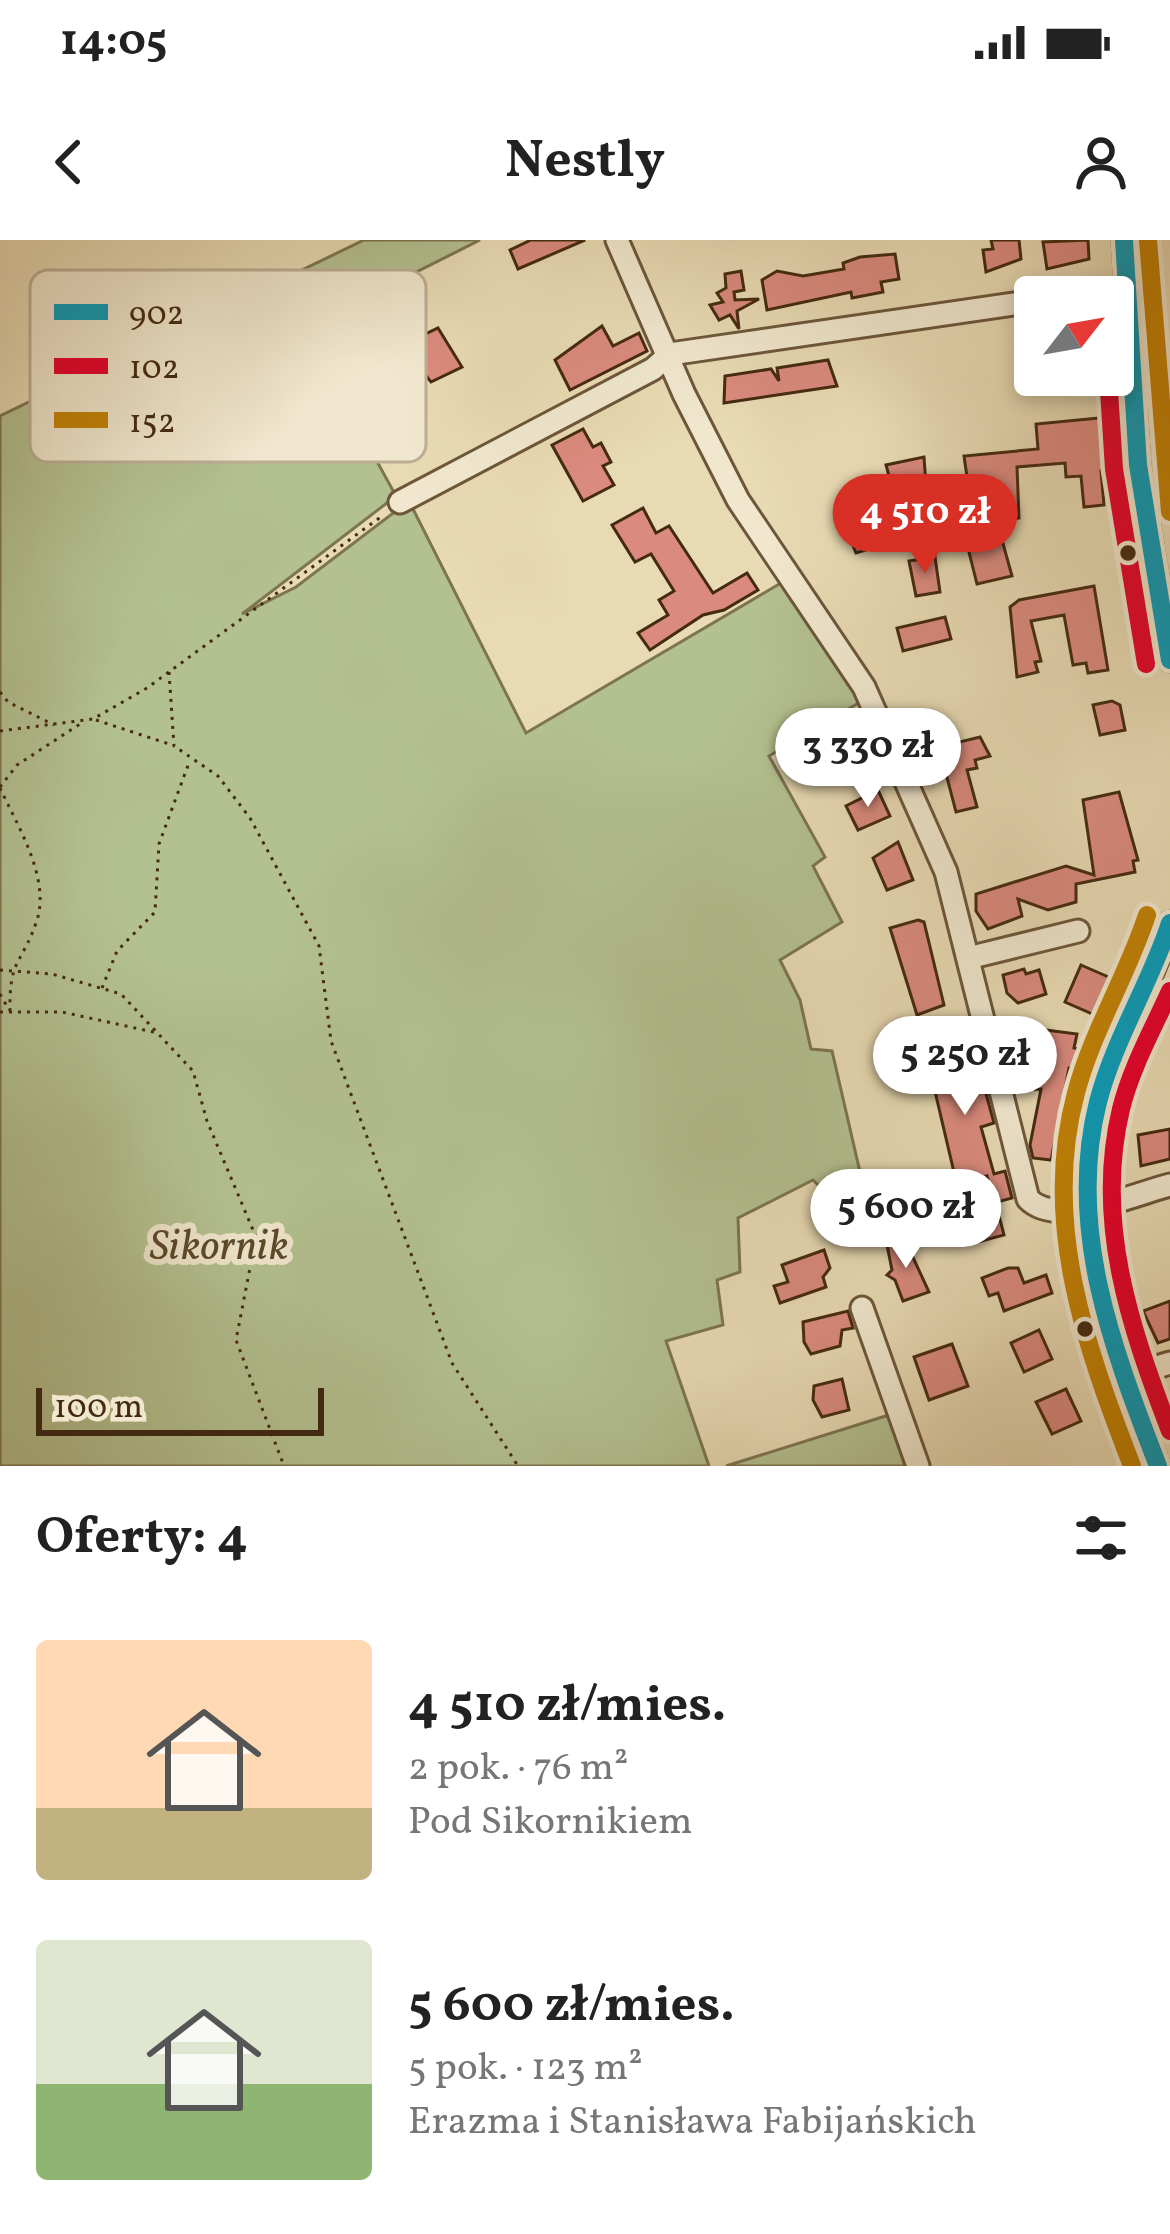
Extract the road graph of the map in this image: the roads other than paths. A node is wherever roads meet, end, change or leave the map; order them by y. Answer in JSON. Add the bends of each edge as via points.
{"nodes":[{"id":1,"x":617,"y":240,"type":"edge"},
{"id":2,"x":1124,"y":240,"type":"edge"},
{"id":3,"x":1125,"y":276,"type":"edge"},
{"id":4,"x":1014,"y":304,"type":"edge"},
{"id":5,"x":670,"y":354,"type":"junction"},
{"id":6,"x":1170,"y":392,"type":"edge"},
{"id":7,"x":1131,"y":396,"type":"edge"},
{"id":8,"x":1131,"y":400,"type":"junction"},
{"id":9,"x":400,"y":502,"type":"road end"},
{"id":10,"x":1170,"y":660,"type":"edge"},
{"id":11,"x":1170,"y":923,"type":"edge"},
{"id":12,"x":1078,"y":931,"type":"dead end"},
{"id":13,"x":968,"y":958,"type":"junction"},
{"id":14,"x":1170,"y":1185,"type":"edge"},
{"id":15,"x":1086,"y":1207,"type":"junction"},
{"id":16,"x":862,"y":1308,"type":"dead end"},
{"id":17,"x":1170,"y":1363,"type":"edge"},
{"id":18,"x":1124,"y":1377,"type":"junction"},
{"id":19,"x":918,"y":1466,"type":"edge"},
{"id":20,"x":1158,"y":1466,"type":"edge"}],
"edges":[{"from":1,"to":5,"type":"street"},
{"from":2,"to":3,"type":"street"},
{"from":4,"to":5,"type":"street"},
{"from":5,"to":9,"type":"street"},
{"from":5,"to":13,"type":"street","via":[[738,500],[864,687],[946,872]]},
{"from":6,"to":8,"type":"street"},
{"from":7,"to":8,"type":"street"},
{"from":8,"to":10,"type":"street"},
{"from":11,"to":15,"type":"street","via":[[1098,1102]]},
{"from":12,"to":13,"type":"street"},
{"from":13,"to":15,"type":"street","via":[[1028,1199],[1046,1209]]},
{"from":14,"to":15,"type":"street"},
{"from":15,"to":18,"type":"street","via":[[1095,1291]]},
{"from":16,"to":19,"type":"street"},
{"from":17,"to":18,"type":"street"},
{"from":18,"to":20,"type":"street"}]}
